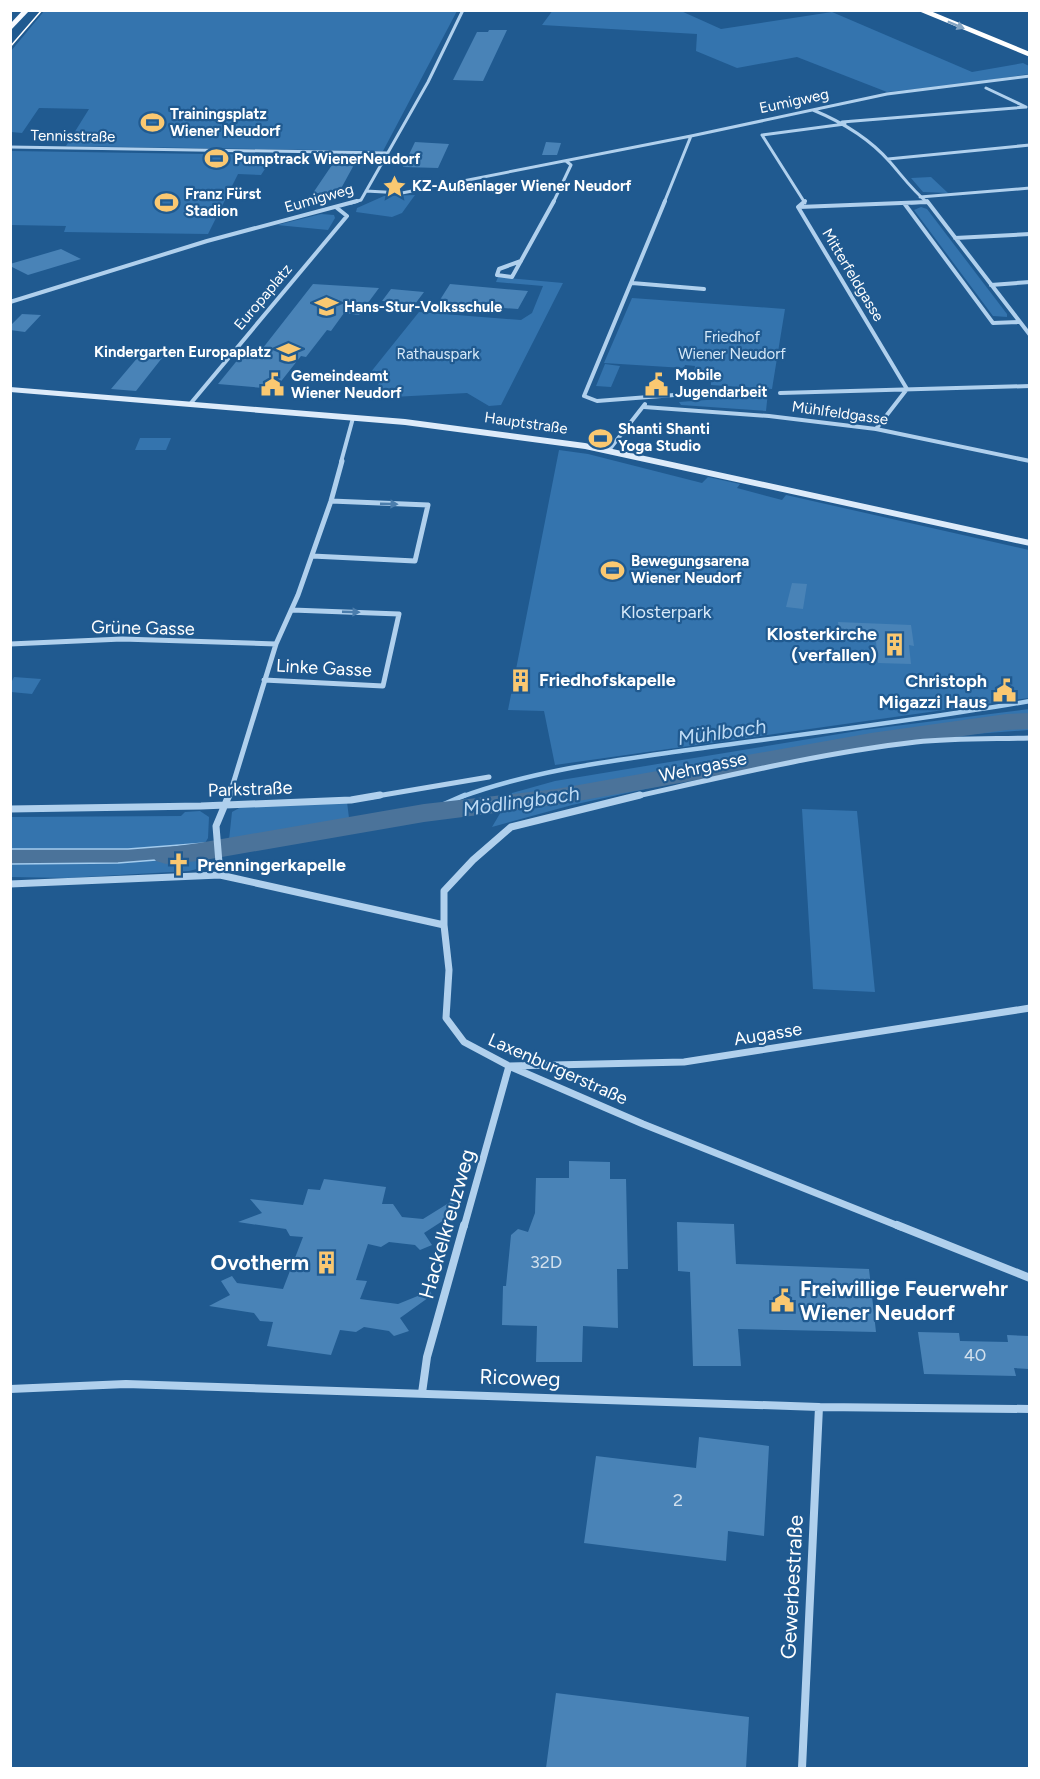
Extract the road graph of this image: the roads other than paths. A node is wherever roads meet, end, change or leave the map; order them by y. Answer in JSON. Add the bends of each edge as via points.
{"nodes":[{"id":1,"x":15,"y":10,"type":"edge"},
{"id":2,"x":27,"y":10,"type":"edge"},
{"id":3,"x":463,"y":10,"type":"edge"},
{"id":4,"x":920,"y":10,"type":"edge"},
{"id":5,"x":945,"y":10,"type":"edge"},
{"id":6,"x":10,"y":15,"type":"edge"},
{"id":7,"x":10,"y":29,"type":"edge"},
{"id":8,"x":1029,"y":45,"type":"edge"},
{"id":9,"x":1029,"y":55,"type":"edge"},
{"id":10,"x":1029,"y":75,"type":"edge"},
{"id":11,"x":986,"y":88,"type":"dead end"},
{"id":12,"x":1028,"y":108,"type":"edge"},
{"id":13,"x":812,"y":109,"type":"junction"},
{"id":14,"x":844,"y":123,"type":"junction"},
{"id":15,"x":691,"y":136,"type":"junction"},
{"id":16,"x":1029,"y":145,"type":"edge"},
{"id":17,"x":10,"y":147,"type":"edge"},
{"id":18,"x":388,"y":153,"type":"junction"},
{"id":19,"x":888,"y":159,"type":"junction"},
{"id":20,"x":566,"y":161,"type":"junction"},
{"id":21,"x":1029,"y":188,"type":"edge"},
{"id":22,"x":366,"y":191,"type":"junction"},
{"id":23,"x":919,"y":197,"type":"junction"},
{"id":24,"x":928,"y":202,"type":"junction"},
{"id":25,"x":904,"y":203,"type":"junction"},
{"id":26,"x":798,"y":207,"type":"junction"},
{"id":27,"x":338,"y":208,"type":"junction"},
{"id":28,"x":1029,"y":234,"type":"edge"},
{"id":29,"x":956,"y":238,"type":"junction"},
{"id":30,"x":521,"y":261,"type":"junction"},
{"id":31,"x":1029,"y":282,"type":"edge"},
{"id":32,"x":632,"y":283,"type":"junction"},
{"id":33,"x":991,"y":285,"type":"junction"},
{"id":34,"x":704,"y":289,"type":"dead end"},
{"id":35,"x":10,"y":302,"type":"edge"},
{"id":36,"x":1019,"y":322,"type":"junction"},
{"id":37,"x":1029,"y":334,"type":"edge"},
{"id":38,"x":1029,"y":386,"type":"edge"},
{"id":39,"x":10,"y":389,"type":"edge"},
{"id":40,"x":907,"y":389,"type":"junction"},
{"id":41,"x":726,"y":391,"type":"dead end"},
{"id":42,"x":780,"y":393,"type":"dead end"},
{"id":43,"x":647,"y":398,"type":"junction"},
{"id":44,"x":190,"y":403,"type":"junction"},
{"id":45,"x":644,"y":406,"type":"junction"},
{"id":46,"x":352,"y":418,"type":"junction"},
{"id":47,"x":876,"y":429,"type":"junction"},
{"id":48,"x":609,"y":450,"type":"junction"},
{"id":49,"x":1029,"y":461,"type":"edge"},
{"id":50,"x":331,"y":501,"type":"junction"},
{"id":51,"x":1029,"y":543,"type":"edge"},
{"id":52,"x":312,"y":556,"type":"junction"},
{"id":53,"x":292,"y":610,"type":"junction"},
{"id":54,"x":10,"y":644,"type":"edge"},
{"id":55,"x":276,"y":644,"type":"junction"},
{"id":56,"x":264,"y":680,"type":"junction"},
{"id":57,"x":1029,"y":738,"type":"edge"},
{"id":58,"x":489,"y":777,"type":"dead end"},
{"id":59,"x":224,"y":805,"type":"junction"},
{"id":60,"x":10,"y":809,"type":"edge"},
{"id":61,"x":220,"y":875,"type":"junction"},
{"id":62,"x":10,"y":884,"type":"edge"},
{"id":63,"x":444,"y":925,"type":"junction"},
{"id":64,"x":1029,"y":1008,"type":"edge"},
{"id":65,"x":509,"y":1066,"type":"junction"},
{"id":66,"x":1029,"y":1278,"type":"edge"},
{"id":67,"x":10,"y":1389,"type":"edge"},
{"id":68,"x":422,"y":1393,"type":"junction"},
{"id":69,"x":819,"y":1407,"type":"junction"},
{"id":70,"x":1029,"y":1409,"type":"edge"},
{"id":71,"x":802,"y":1768,"type":"edge"}],
"edges":[{"from":1,"to":6,"type":"main road"},
{"from":2,"to":7,"type":"main road"},
{"from":3,"to":18,"type":"street"},
{"from":4,"to":9,"type":"highway","one_way":true},
{"from":5,"to":8,"type":"highway"},
{"from":10,"to":13,"type":"street","name":"Eumigweg","via":[[887,94]]},
{"from":11,"to":12,"type":"street"},
{"from":12,"to":14,"type":"street"},
{"from":13,"to":14,"type":"street"},
{"from":13,"to":15,"type":"street","name":"Eumigweg"},
{"from":14,"to":19,"type":"street"},
{"from":14,"to":26,"type":"street","name":"Mitterfeldgasse","via":[[762,135],[806,202]]},
{"from":15,"to":20,"type":"street","name":"Eumigweg"},
{"from":15,"to":32,"type":"street"},
{"from":16,"to":19,"type":"street"},
{"from":17,"to":18,"type":"street","name":"Tennisstraße"},
{"from":18,"to":22,"type":"street"},
{"from":19,"to":23,"type":"street"},
{"from":20,"to":22,"type":"street","name":"Eumigweg","via":[[402,192]]},
{"from":20,"to":30,"type":"street","via":[[571,165],[554,204]]},
{"from":21,"to":23,"type":"street"},
{"from":22,"to":27,"type":"street","name":"Eumigweg","via":[[361,200]]},
{"from":23,"to":24,"type":"street"},
{"from":24,"to":25,"type":"street"},
{"from":24,"to":29,"type":"street"},
{"from":25,"to":26,"type":"street"},
{"from":25,"to":36,"type":"street","via":[[993,323]]},
{"from":26,"to":40,"type":"street","name":"Mitterfeldgasse"},
{"from":27,"to":35,"type":"street","name":"Eumigweg","via":[[233,234]]},
{"from":27,"to":44,"type":"street","name":"Europaplatz","via":[[347,216]]},
{"from":28,"to":29,"type":"street"},
{"from":29,"to":33,"type":"street"},
{"from":30,"to":30,"type":"street","via":[[499,269],[497,275],[512,277]]},
{"from":31,"to":33,"type":"street"},
{"from":32,"to":34,"type":"street"},
{"from":32,"to":43,"type":"street","via":[[584,396],[597,401]]},
{"from":33,"to":36,"type":"street"},
{"from":36,"to":37,"type":"street"},
{"from":38,"to":40,"type":"street"},
{"from":39,"to":44,"type":"street","name":"Hauptstraße"},
{"from":40,"to":42,"type":"street"},
{"from":40,"to":47,"type":"street"},
{"from":41,"to":43,"type":"street"},
{"from":43,"to":45,"type":"street"},
{"from":44,"to":46,"type":"street","name":"Hauptstraße"},
{"from":45,"to":47,"type":"street","name":"Mühlfeldgasse"},
{"from":45,"to":48,"type":"street"},
{"from":46,"to":48,"type":"street","name":"Hauptstraße"},
{"from":46,"to":50,"type":"street","name":"Linke Gasse"},
{"from":47,"to":49,"type":"street","name":"Mühlfeldgasse"},
{"from":48,"to":51,"type":"street","name":"Hauptstraße"},
{"from":50,"to":52,"type":"street","name":"Linke Gasse"},
{"from":50,"to":52,"type":"street","one_way":true,"via":[[428,505],[415,561]]},
{"from":52,"to":53,"type":"street","name":"Linke Gasse"},
{"from":53,"to":55,"type":"street","name":"Linke Gasse"},
{"from":53,"to":56,"type":"street","name":"Linke Gasse","one_way":true,"via":[[399,614],[382,686]]},
{"from":54,"to":55,"type":"street","name":"Grüne Gasse","via":[[122,639]]},
{"from":55,"to":56,"type":"street","name":"Linke Gasse"},
{"from":56,"to":59,"type":"street","name":"Linke Gasse"},
{"from":57,"to":63,"type":"street","name":"Wehrgasse","via":[[919,742],[793,762],[511,827],[444,891]]},
{"from":58,"to":59,"type":"street","name":"Parkstraße","via":[[351,800]]},
{"from":59,"to":60,"type":"street","name":"Parkstraße"},
{"from":59,"to":61,"type":"street","name":"Linke Gasse","via":[[216,826]]},
{"from":61,"to":62,"type":"street"},
{"from":61,"to":63,"type":"street"},
{"from":63,"to":65,"type":"street","name":"Laxenburgerstraße","via":[[449,970],[446,1018],[464,1042]]},
{"from":64,"to":65,"type":"street","name":"Augasse","via":[[684,1062]]},
{"from":65,"to":66,"type":"street","name":"Laxenburgerstraße","via":[[643,1124]]},
{"from":65,"to":68,"type":"street","name":"Hackelkreuzweg","via":[[427,1357]]},
{"from":67,"to":68,"type":"street","name":"Ricoweg","via":[[126,1384]]},
{"from":68,"to":69,"type":"street","name":"Ricoweg"},
{"from":69,"to":70,"type":"street","name":"Ricoweg"},
{"from":69,"to":71,"type":"street","name":"Gewerbestraße"}]}
